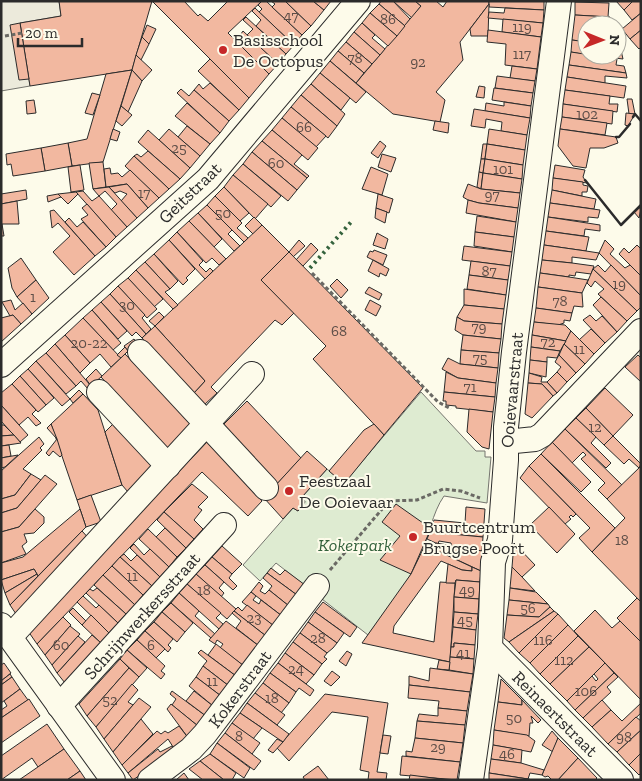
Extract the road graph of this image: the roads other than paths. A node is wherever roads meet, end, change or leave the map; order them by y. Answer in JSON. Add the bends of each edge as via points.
{"nodes":[{"id":1,"x":358,"y":1,"type":"edge"},
{"id":2,"x":559,"y":1,"type":"edge"},
{"id":3,"x":641,"y":331,"type":"edge"},
{"id":4,"x":140,"y":352,"type":"dead end"},
{"id":5,"x":1,"y":365,"type":"edge"},
{"id":6,"x":252,"y":374,"type":"dead end"},
{"id":7,"x":98,"y":392,"type":"dead end"},
{"id":8,"x":207,"y":423,"type":"junction"},
{"id":9,"x":506,"y":442,"type":"junction"},
{"id":10,"x":168,"y":466,"type":"junction"},
{"id":11,"x":266,"y":488,"type":"dead end"},
{"id":12,"x":224,"y":525,"type":"dead end"},
{"id":13,"x":317,"y":586,"type":"road end"},
{"id":14,"x":6,"y":631,"type":"edge"},
{"id":15,"x":490,"y":648,"type":"junction"},
{"id":16,"x":59,"y":706,"type":"junction"},
{"id":17,"x":113,"y":780,"type":"edge"},
{"id":18,"x":150,"y":780,"type":"edge"},
{"id":19,"x":471,"y":780,"type":"edge"},
{"id":20,"x":620,"y":780,"type":"edge"}],
"edges":[{"from":1,"to":5,"type":"street","name":"Geitstraat","via":[[208,179]]},
{"from":2,"to":9,"type":"street","name":"Ooievaarstraat","via":[[514,352]]},
{"from":3,"to":9,"type":"street","via":[[542,435],[535,439]]},
{"from":4,"to":8,"type":"street"},
{"from":6,"to":8,"type":"street"},
{"from":7,"to":10,"type":"street"},
{"from":8,"to":10,"type":"street"},
{"from":8,"to":11,"type":"street"},
{"from":9,"to":15,"type":"street","name":"Ooievaarstraat","via":[[500,540],[494,562]]},
{"from":10,"to":14,"type":"street"},
{"from":12,"to":16,"type":"street","name":"Schrijnwerkersstraat"},
{"from":13,"to":18,"type":"street","name":"Kokerstraat","via":[[205,734],[191,749]]},
{"from":14,"to":16,"type":"street"},
{"from":15,"to":19,"type":"street","name":"Ooievaarstraat"},
{"from":15,"to":20,"type":"street","name":"Reinaertstraat"},
{"from":16,"to":17,"type":"street"}]}
